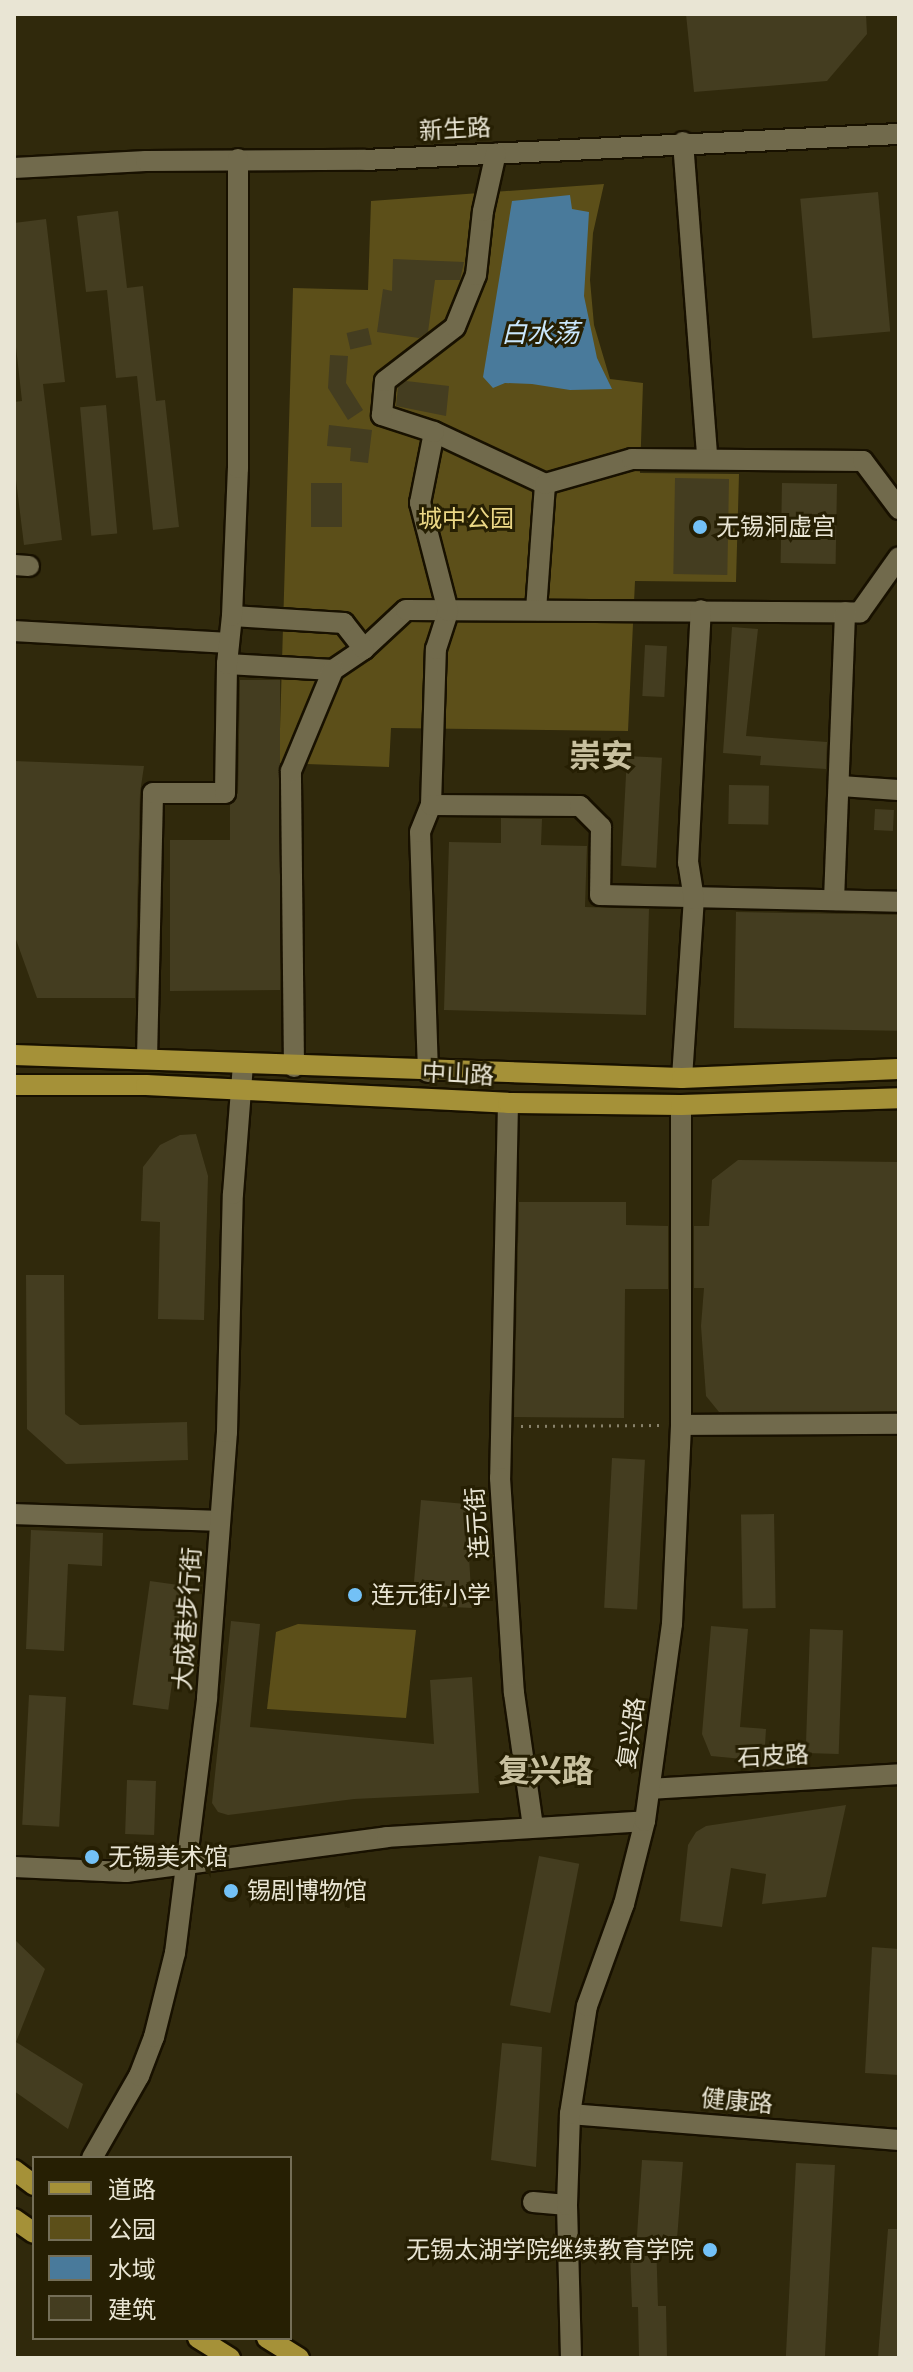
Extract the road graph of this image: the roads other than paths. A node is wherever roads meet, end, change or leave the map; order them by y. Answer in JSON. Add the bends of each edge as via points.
{"nodes":[{"id":1,"x":899,"y":134,"type":"edge"},
{"id":2,"x":683,"y":142,"type":"junction"},
{"id":3,"x":496,"y":153,"type":"junction"},
{"id":4,"x":238,"y":159,"type":"junction"},
{"id":5,"x":14,"y":168,"type":"edge"},
{"id":6,"x":434,"y":432,"type":"junction"},
{"id":7,"x":707,"y":457,"type":"junction"},
{"id":8,"x":545,"y":484,"type":"junction"},
{"id":9,"x":899,"y":509,"type":"edge"},
{"id":10,"x":899,"y":557,"type":"edge"},
{"id":11,"x":536,"y":610,"type":"junction"},
{"id":12,"x":701,"y":610,"type":"junction"},
{"id":13,"x":448,"y":611,"type":"junction"},
{"id":14,"x":845,"y":612,"type":"junction"},
{"id":15,"x":232,"y":616,"type":"junction"},
{"id":16,"x":14,"y":631,"type":"edge"},
{"id":17,"x":364,"y":649,"type":"junction"},
{"id":18,"x":228,"y":653,"type":"junction"},
{"id":19,"x":333,"y":670,"type":"junction"},
{"id":20,"x":840,"y":786,"type":"junction"},
{"id":21,"x":899,"y":790,"type":"edge"},
{"id":22,"x":431,"y":805,"type":"junction"},
{"id":23,"x":694,"y":899,"type":"junction"},
{"id":24,"x":834,"y":900,"type":"junction"},
{"id":25,"x":899,"y":902,"type":"edge"},
{"id":26,"x":14,"y":1055,"type":"edge"},
{"id":27,"x":147,"y":1059,"type":"junction"},
{"id":28,"x":243,"y":1064,"type":"junction"},
{"id":29,"x":294,"y":1067,"type":"junction"},
{"id":30,"x":899,"y":1069,"type":"edge"},
{"id":31,"x":428,"y":1072,"type":"junction"},
{"id":32,"x":682,"y":1078,"type":"junction"},
{"id":33,"x":14,"y":1085,"type":"edge"},
{"id":34,"x":243,"y":1090,"type":"junction"},
{"id":35,"x":899,"y":1098,"type":"edge"},
{"id":36,"x":508,"y":1103,"type":"junction"},
{"id":37,"x":681,"y":1105,"type":"junction"},
{"id":38,"x":899,"y":1424,"type":"edge"},
{"id":39,"x":681,"y":1425,"type":"junction"},
{"id":40,"x":14,"y":1514,"type":"edge"},
{"id":41,"x":220,"y":1521,"type":"junction"},
{"id":42,"x":899,"y":1774,"type":"edge"},
{"id":43,"x":650,"y":1789,"type":"junction"},
{"id":44,"x":645,"y":1821,"type":"junction"},
{"id":45,"x":533,"y":1826,"type":"junction"},
{"id":46,"x":185,"y":1864,"type":"junction"},
{"id":47,"x":14,"y":1867,"type":"edge"},
{"id":48,"x":570,"y":2114,"type":"junction"},
{"id":49,"x":899,"y":2140,"type":"edge"},
{"id":50,"x":93,"y":2156,"type":"edge"},
{"id":51,"x":14,"y":2170,"type":"edge"},
{"id":52,"x":32,"y":2184,"type":"edge"},
{"id":53,"x":533,"y":2202,"type":"dead end"},
{"id":54,"x":567,"y":2205,"type":"junction"},
{"id":55,"x":14,"y":2219,"type":"edge"},
{"id":56,"x":32,"y":2232,"type":"edge"},
{"id":57,"x":201,"y":2340,"type":"edge"},
{"id":58,"x":270,"y":2340,"type":"edge"},
{"id":59,"x":230,"y":2358,"type":"edge"},
{"id":60,"x":299,"y":2358,"type":"edge"},
{"id":61,"x":571,"y":2358,"type":"edge"}],
"edges":[{"from":1,"to":2,"type":"street","name":"新生路"},
{"from":2,"to":3,"type":"street","name":"新生路"},
{"from":2,"to":7,"type":"street"},
{"from":3,"to":4,"type":"street","name":"新生路"},
{"from":3,"to":6,"type":"street","via":[[476,275],[455,327],[385,381],[382,415]]},
{"from":4,"to":5,"type":"street","name":"新生路"},
{"from":4,"to":15,"type":"street","via":[[238,468]]},
{"from":6,"to":8,"type":"street"},
{"from":6,"to":13,"type":"street","via":[[420,503]]},
{"from":7,"to":8,"type":"street","via":[[632,459]]},
{"from":7,"to":9,"type":"street","via":[[863,461]]},
{"from":8,"to":11,"type":"street"},
{"from":10,"to":14,"type":"street","via":[[860,612]]},
{"from":11,"to":12,"type":"street"},
{"from":11,"to":13,"type":"street"},
{"from":12,"to":14,"type":"street"},
{"from":12,"to":23,"type":"street","via":[[688,863]]},
{"from":13,"to":17,"type":"street","via":[[406,610]]},
{"from":13,"to":22,"type":"street","via":[[436,649]]},
{"from":14,"to":20,"type":"street"},
{"from":15,"to":17,"type":"street","via":[[344,623]]},
{"from":15,"to":18,"type":"street"},
{"from":16,"to":18,"type":"street"},
{"from":17,"to":19,"type":"street"},
{"from":18,"to":19,"type":"street"},
{"from":18,"to":27,"type":"street","via":[[225,793],[153,793]]},
{"from":19,"to":29,"type":"street","via":[[291,771]]},
{"from":20,"to":21,"type":"street"},
{"from":20,"to":24,"type":"street"},
{"from":22,"to":23,"type":"street","via":[[580,806],[601,827],[600,895]]},
{"from":22,"to":31,"type":"street","via":[[420,832]]},
{"from":23,"to":24,"type":"street"},
{"from":23,"to":32,"type":"street"},
{"from":24,"to":25,"type":"street"},
{"from":26,"to":27,"type":"main road","name":"中山路"},
{"from":27,"to":28,"type":"main road","name":"中山路"},
{"from":28,"to":29,"type":"main road","name":"中山路"},
{"from":28,"to":34,"type":"street","name":"大成巷步行街"},
{"from":29,"to":31,"type":"main road","name":"中山路"},
{"from":30,"to":32,"type":"main road","name":"中山路"},
{"from":31,"to":32,"type":"main road","name":"中山路"},
{"from":33,"to":34,"type":"main road","name":"中山路"},
{"from":34,"to":36,"type":"main road","name":"中山路"},
{"from":34,"to":41,"type":"street","name":"大成巷步行街","via":[[233,1194]]},
{"from":35,"to":37,"type":"main road","name":"中山路"},
{"from":36,"to":37,"type":"main road","name":"中山路"},
{"from":36,"to":45,"type":"street","name":"连元街","via":[[500,1478],[514,1693]]},
{"from":37,"to":39,"type":"street","name":"复兴路"},
{"from":38,"to":39,"type":"street"},
{"from":39,"to":43,"type":"street","name":"复兴路","via":[[672,1624]]},
{"from":40,"to":41,"type":"street"},
{"from":41,"to":46,"type":"street","name":"大成巷步行街","via":[[207,1698]]},
{"from":42,"to":43,"type":"street","name":"石皮路"},
{"from":43,"to":44,"type":"street","name":"复兴路"},
{"from":44,"to":45,"type":"street"},
{"from":44,"to":48,"type":"street","name":"复兴路","via":[[624,1904],[587,2006]]},
{"from":45,"to":46,"type":"street","via":[[387,1837]]},
{"from":46,"to":47,"type":"street","via":[[126,1872]]},
{"from":46,"to":50,"type":"street","name":"大成巷步行街","via":[[175,1953],[154,2037],[139,2076]]},
{"from":48,"to":49,"type":"street","name":"健康路"},
{"from":48,"to":54,"type":"street","name":"复兴路"},
{"from":51,"to":52,"type":"main road"},
{"from":53,"to":54,"type":"street"},
{"from":54,"to":61,"type":"street","name":"复兴路"},
{"from":55,"to":56,"type":"main road"},
{"from":57,"to":59,"type":"main road"},
{"from":58,"to":60,"type":"main road"}]}
